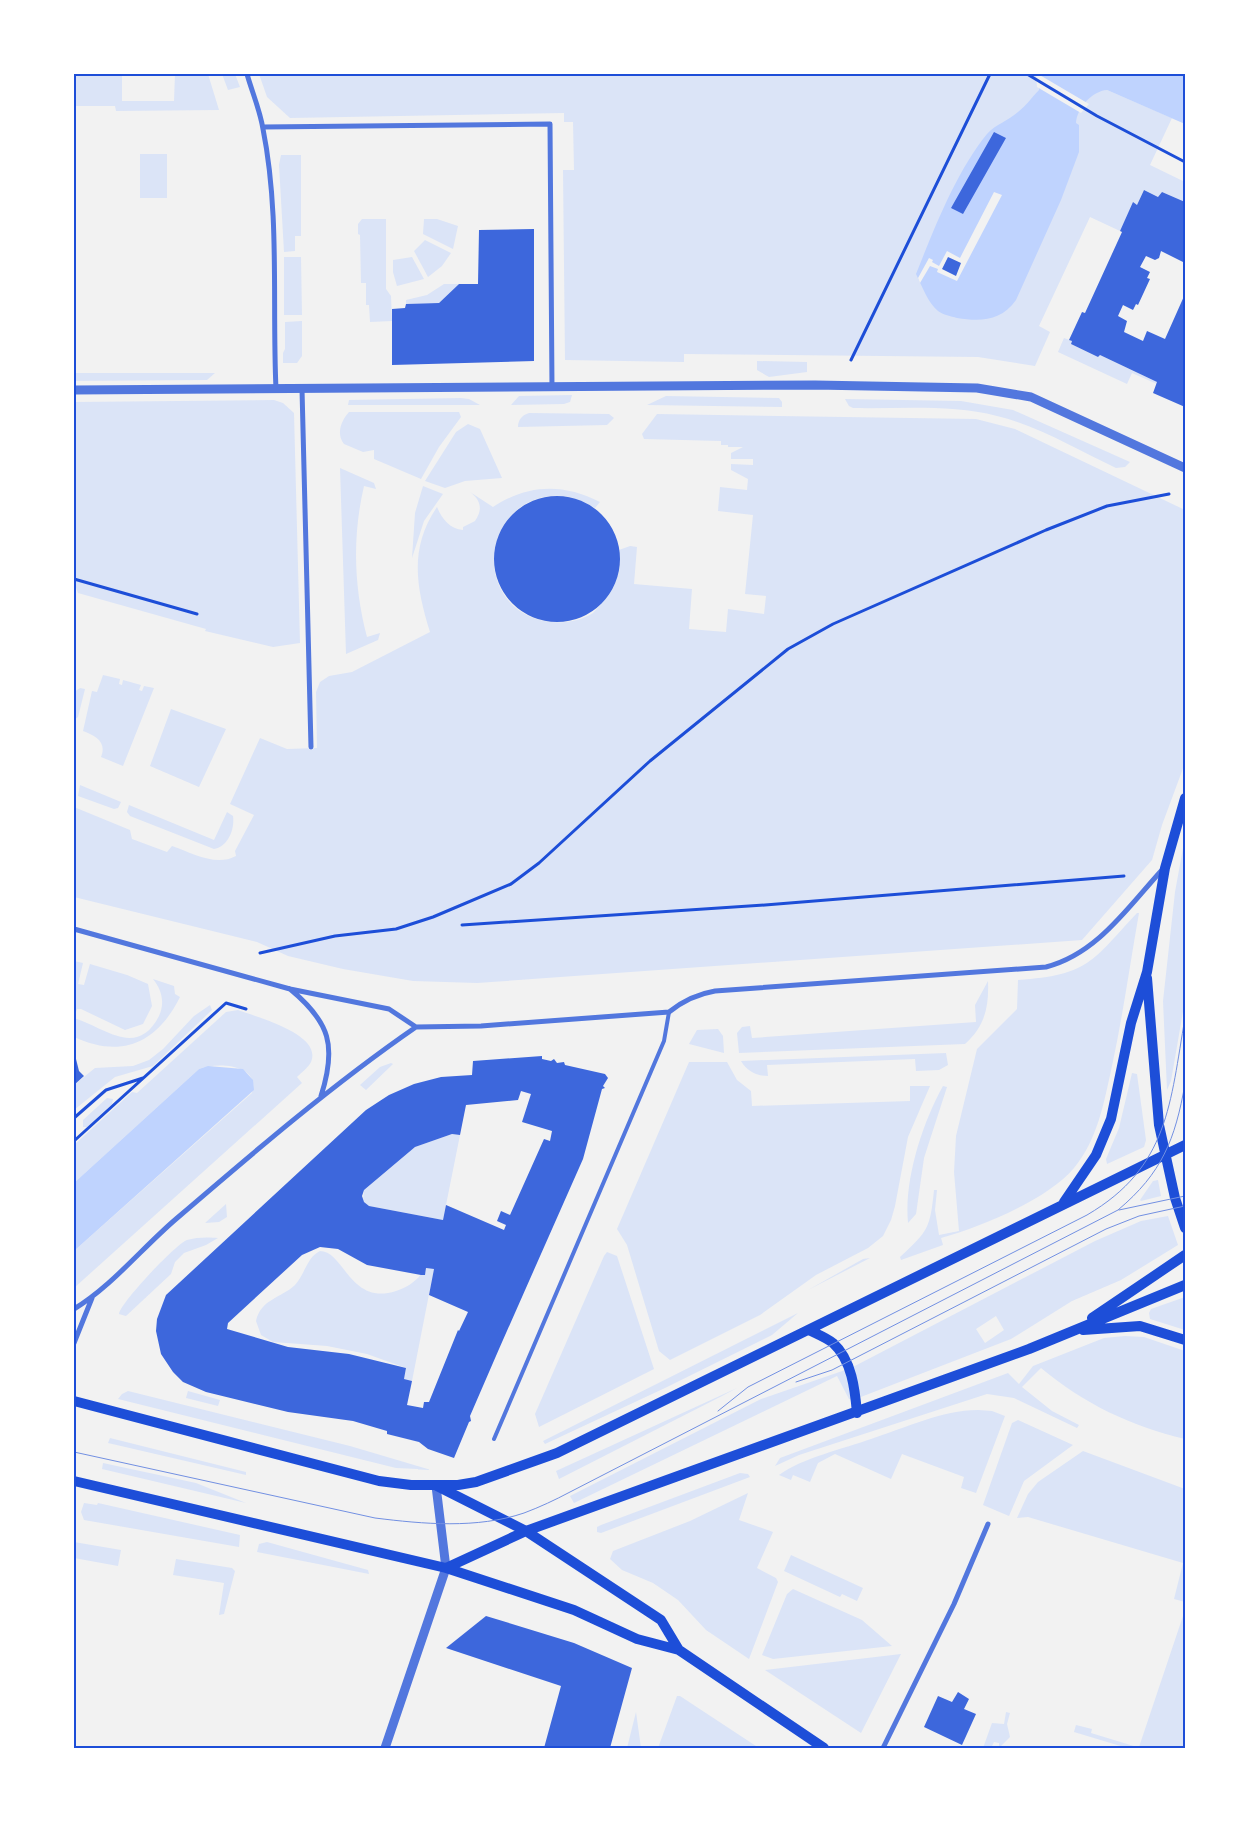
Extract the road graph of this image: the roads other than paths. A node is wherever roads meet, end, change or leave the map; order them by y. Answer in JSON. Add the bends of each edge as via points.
{"nodes":[{"id":1,"x":247,"y":74,"type":"edge"},
{"id":2,"x":263,"y":127,"type":"junction"},
{"id":3,"x":552,"y":387,"type":"junction"},
{"id":4,"x":276,"y":389,"type":"junction"},
{"id":5,"x":302,"y":389,"type":"junction"},
{"id":6,"x":74,"y":390,"type":"edge"},
{"id":7,"x":1185,"y":468,"type":"edge"},
{"id":8,"x":311,"y":746,"type":"dead end"},
{"id":9,"x":1185,"y":798,"type":"edge"},
{"id":10,"x":1164,"y":868,"type":"junction"},
{"id":11,"x":74,"y":929,"type":"edge"},
{"id":12,"x":1147,"y":972,"type":"junction"},
{"id":13,"x":290,"y":989,"type":"junction"},
{"id":14,"x":669,"y":1012,"type":"junction"},
{"id":15,"x":416,"y":1027,"type":"junction"},
{"id":16,"x":321,"y":1097,"type":"junction"},
{"id":17,"x":1185,"y":1145,"type":"edge"},
{"id":18,"x":1165,"y":1155,"type":"junction"},
{"id":19,"x":1064,"y":1203,"type":"junction"},
{"id":20,"x":1185,"y":1228,"type":"edge"},
{"id":21,"x":1185,"y":1255,"type":"edge"},
{"id":22,"x":1185,"y":1285,"type":"edge"},
{"id":23,"x":92,"y":1298,"type":"junction"},
{"id":24,"x":74,"y":1308,"type":"edge"},
{"id":25,"x":809,"y":1330,"type":"junction"},
{"id":26,"x":1072,"y":1331,"type":"junction"},
{"id":27,"x":1185,"y":1340,"type":"edge"},
{"id":28,"x":74,"y":1343,"type":"edge"},
{"id":29,"x":74,"y":1401,"type":"edge"},
{"id":30,"x":857,"y":1413,"type":"junction"},
{"id":31,"x":494,"y":1439,"type":"dead end"},
{"id":32,"x":74,"y":1481,"type":"edge"},
{"id":33,"x":436,"y":1486,"type":"junction"},
{"id":34,"x":988,"y":1524,"type":"dead end"},
{"id":35,"x":526,"y":1532,"type":"junction"},
{"id":36,"x":446,"y":1568,"type":"junction"},
{"id":37,"x":678,"y":1650,"type":"junction"},
{"id":38,"x":386,"y":1748,"type":"edge"},
{"id":39,"x":824,"y":1748,"type":"edge"},
{"id":40,"x":883,"y":1748,"type":"edge"}],
"edges":[{"from":1,"to":2,"type":"street"},
{"from":2,"to":3,"type":"street","via":[[550,124]]},
{"from":2,"to":4,"type":"street","via":[[272,208]]},
{"from":3,"to":5,"type":"street"},
{"from":3,"to":7,"type":"street","via":[[837,386],[997,390],[1031,397],[1053,406]]},
{"from":4,"to":5,"type":"street"},
{"from":4,"to":6,"type":"street"},
{"from":5,"to":8,"type":"street"},
{"from":9,"to":10,"type":"main road"},
{"from":10,"to":12,"type":"main road"},
{"from":10,"to":14,"type":"street","via":[[1110,928],[1078,955],[1046,967],[716,991],[683,1001]]},
{"from":11,"to":13,"type":"street"},
{"from":12,"to":18,"type":"main road","via":[[1159,1125]]},
{"from":12,"to":19,"type":"main road","via":[[1106,1134]]},
{"from":13,"to":15,"type":"street","via":[[389,1009]]},
{"from":13,"to":16,"type":"street","via":[[318,1015],[326,1034],[326,1080]]},
{"from":14,"to":15,"type":"street","via":[[481,1026]]},
{"from":14,"to":31,"type":"lane","via":[[664,1042]]},
{"from":15,"to":16,"type":"street"},
{"from":16,"to":23,"type":"street","via":[[176,1218]]},
{"from":17,"to":18,"type":"main road"},
{"from":18,"to":19,"type":"main road"},
{"from":18,"to":20,"type":"main road"},
{"from":19,"to":25,"type":"main road"},
{"from":21,"to":26,"type":"main road"},
{"from":22,"to":26,"type":"main road"},
{"from":23,"to":24,"type":"street"},
{"from":23,"to":28,"type":"street"},
{"from":25,"to":30,"type":"main road","via":[[833,1343],[846,1362]]},
{"from":25,"to":33,"type":"main road","via":[[557,1453],[476,1482]]},
{"from":26,"to":27,"type":"main road","via":[[1140,1326]]},
{"from":26,"to":30,"type":"main road"},
{"from":29,"to":33,"type":"main road","via":[[379,1480]]},
{"from":30,"to":35,"type":"main road"},
{"from":32,"to":36,"type":"main road"},
{"from":33,"to":35,"type":"main road"},
{"from":33,"to":36,"type":"street"},
{"from":34,"to":40,"type":"street","via":[[954,1604]]},
{"from":35,"to":36,"type":"main road"},
{"from":35,"to":37,"type":"main road","via":[[661,1620]]},
{"from":36,"to":37,"type":"main road","via":[[574,1610],[636,1639]]},
{"from":36,"to":38,"type":"street"},
{"from":37,"to":39,"type":"main road"}]}
